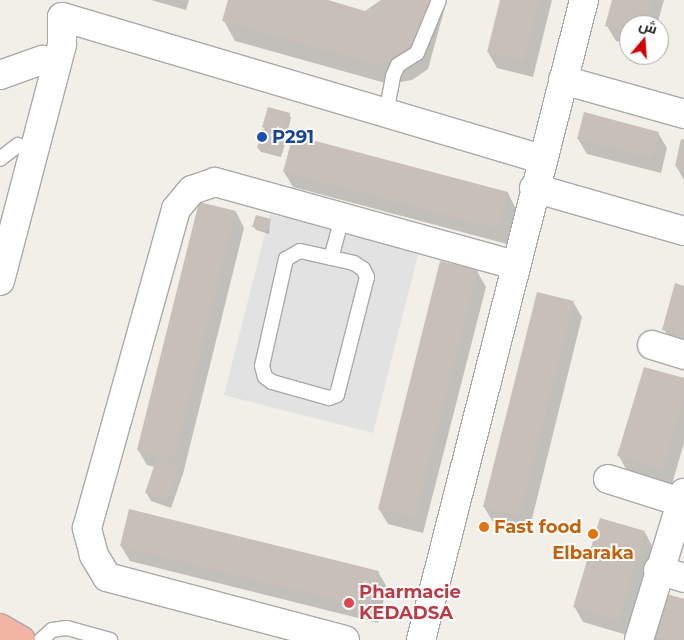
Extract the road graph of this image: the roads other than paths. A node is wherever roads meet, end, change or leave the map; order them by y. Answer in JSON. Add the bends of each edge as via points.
{"nodes":[{"id":1,"x":439,"y":0,"type":"edge"},
{"id":2,"x":584,"y":0,"type":"edge"},
{"id":3,"x":64,"y":8,"type":"edge"},
{"id":4,"x":42,"y":60,"type":"junction"},
{"id":5,"x":0,"y":75,"type":"edge"},
{"id":6,"x":563,"y":80,"type":"junction"},
{"id":7,"x":386,"y":113,"type":"junction"},
{"id":8,"x":684,"y":114,"type":"edge"},
{"id":9,"x":9,"y":152,"type":"edge"},
{"id":10,"x":541,"y":159,"type":"junction"},
{"id":11,"x":534,"y":188,"type":"junction"},
{"id":12,"x":0,"y":207,"type":"edge"},
{"id":13,"x":342,"y":218,"type":"junction"},
{"id":14,"x":684,"y":230,"type":"edge"},
{"id":15,"x":332,"y":258,"type":"junction"},
{"id":16,"x":514,"y":265,"type":"junction"},
{"id":17,"x":0,"y":281,"type":"edge"},
{"id":18,"x":652,"y":345,"type":"dead end"},
{"id":19,"x":684,"y":354,"type":"edge"},
{"id":20,"x":608,"y":479,"type":"dead end"},
{"id":21,"x":683,"y":499,"type":"edge"},
{"id":22,"x":658,"y":570,"type":"junction"},
{"id":23,"x":684,"y":578,"type":"edge"},
{"id":24,"x":0,"y":628,"type":"edge"},
{"id":25,"x":643,"y":639,"type":"edge"},
{"id":26,"x":21,"y":640,"type":"edge"},
{"id":27,"x":42,"y":640,"type":"edge"},
{"id":28,"x":110,"y":640,"type":"edge"},
{"id":29,"x":346,"y":640,"type":"edge"},
{"id":30,"x":421,"y":640,"type":"edge"}],
"edges":[{"from":1,"to":7,"type":"lane","via":[[418,53],[398,65]]},
{"from":2,"to":6,"type":"street"},
{"from":3,"to":4,"type":"street"},
{"from":3,"to":7,"type":"street"},
{"from":3,"to":17,"type":"street","via":[[62,44]]},
{"from":4,"to":5,"type":"street"},
{"from":4,"to":9,"type":"street"},
{"from":6,"to":8,"type":"street"},
{"from":6,"to":10,"type":"street"},
{"from":7,"to":10,"type":"street"},
{"from":9,"to":12,"type":"street"},
{"from":10,"to":11,"type":"street"},
{"from":11,"to":14,"type":"street"},
{"from":11,"to":16,"type":"street"},
{"from":13,"to":15,"type":"lane"},
{"from":13,"to":16,"type":"street"},
{"from":13,"to":29,"type":"street","via":[[215,182],[192,190],[176,209],[88,528],[94,554],[107,577]]},
{"from":15,"to":15,"type":"lane","via":[[354,263],[364,269],[367,277],[337,394],[330,398],[272,382],[265,377],[262,366],[286,259],[300,251]]},
{"from":16,"to":30,"type":"street"},
{"from":18,"to":19,"type":"street"},
{"from":20,"to":21,"type":"street"},
{"from":21,"to":22,"type":"street"},
{"from":22,"to":23,"type":"street"},
{"from":22,"to":25,"type":"street"},
{"from":24,"to":26,"type":"highway"},
{"from":27,"to":28,"type":"lane","via":[[52,630],[67,628]]}]}
